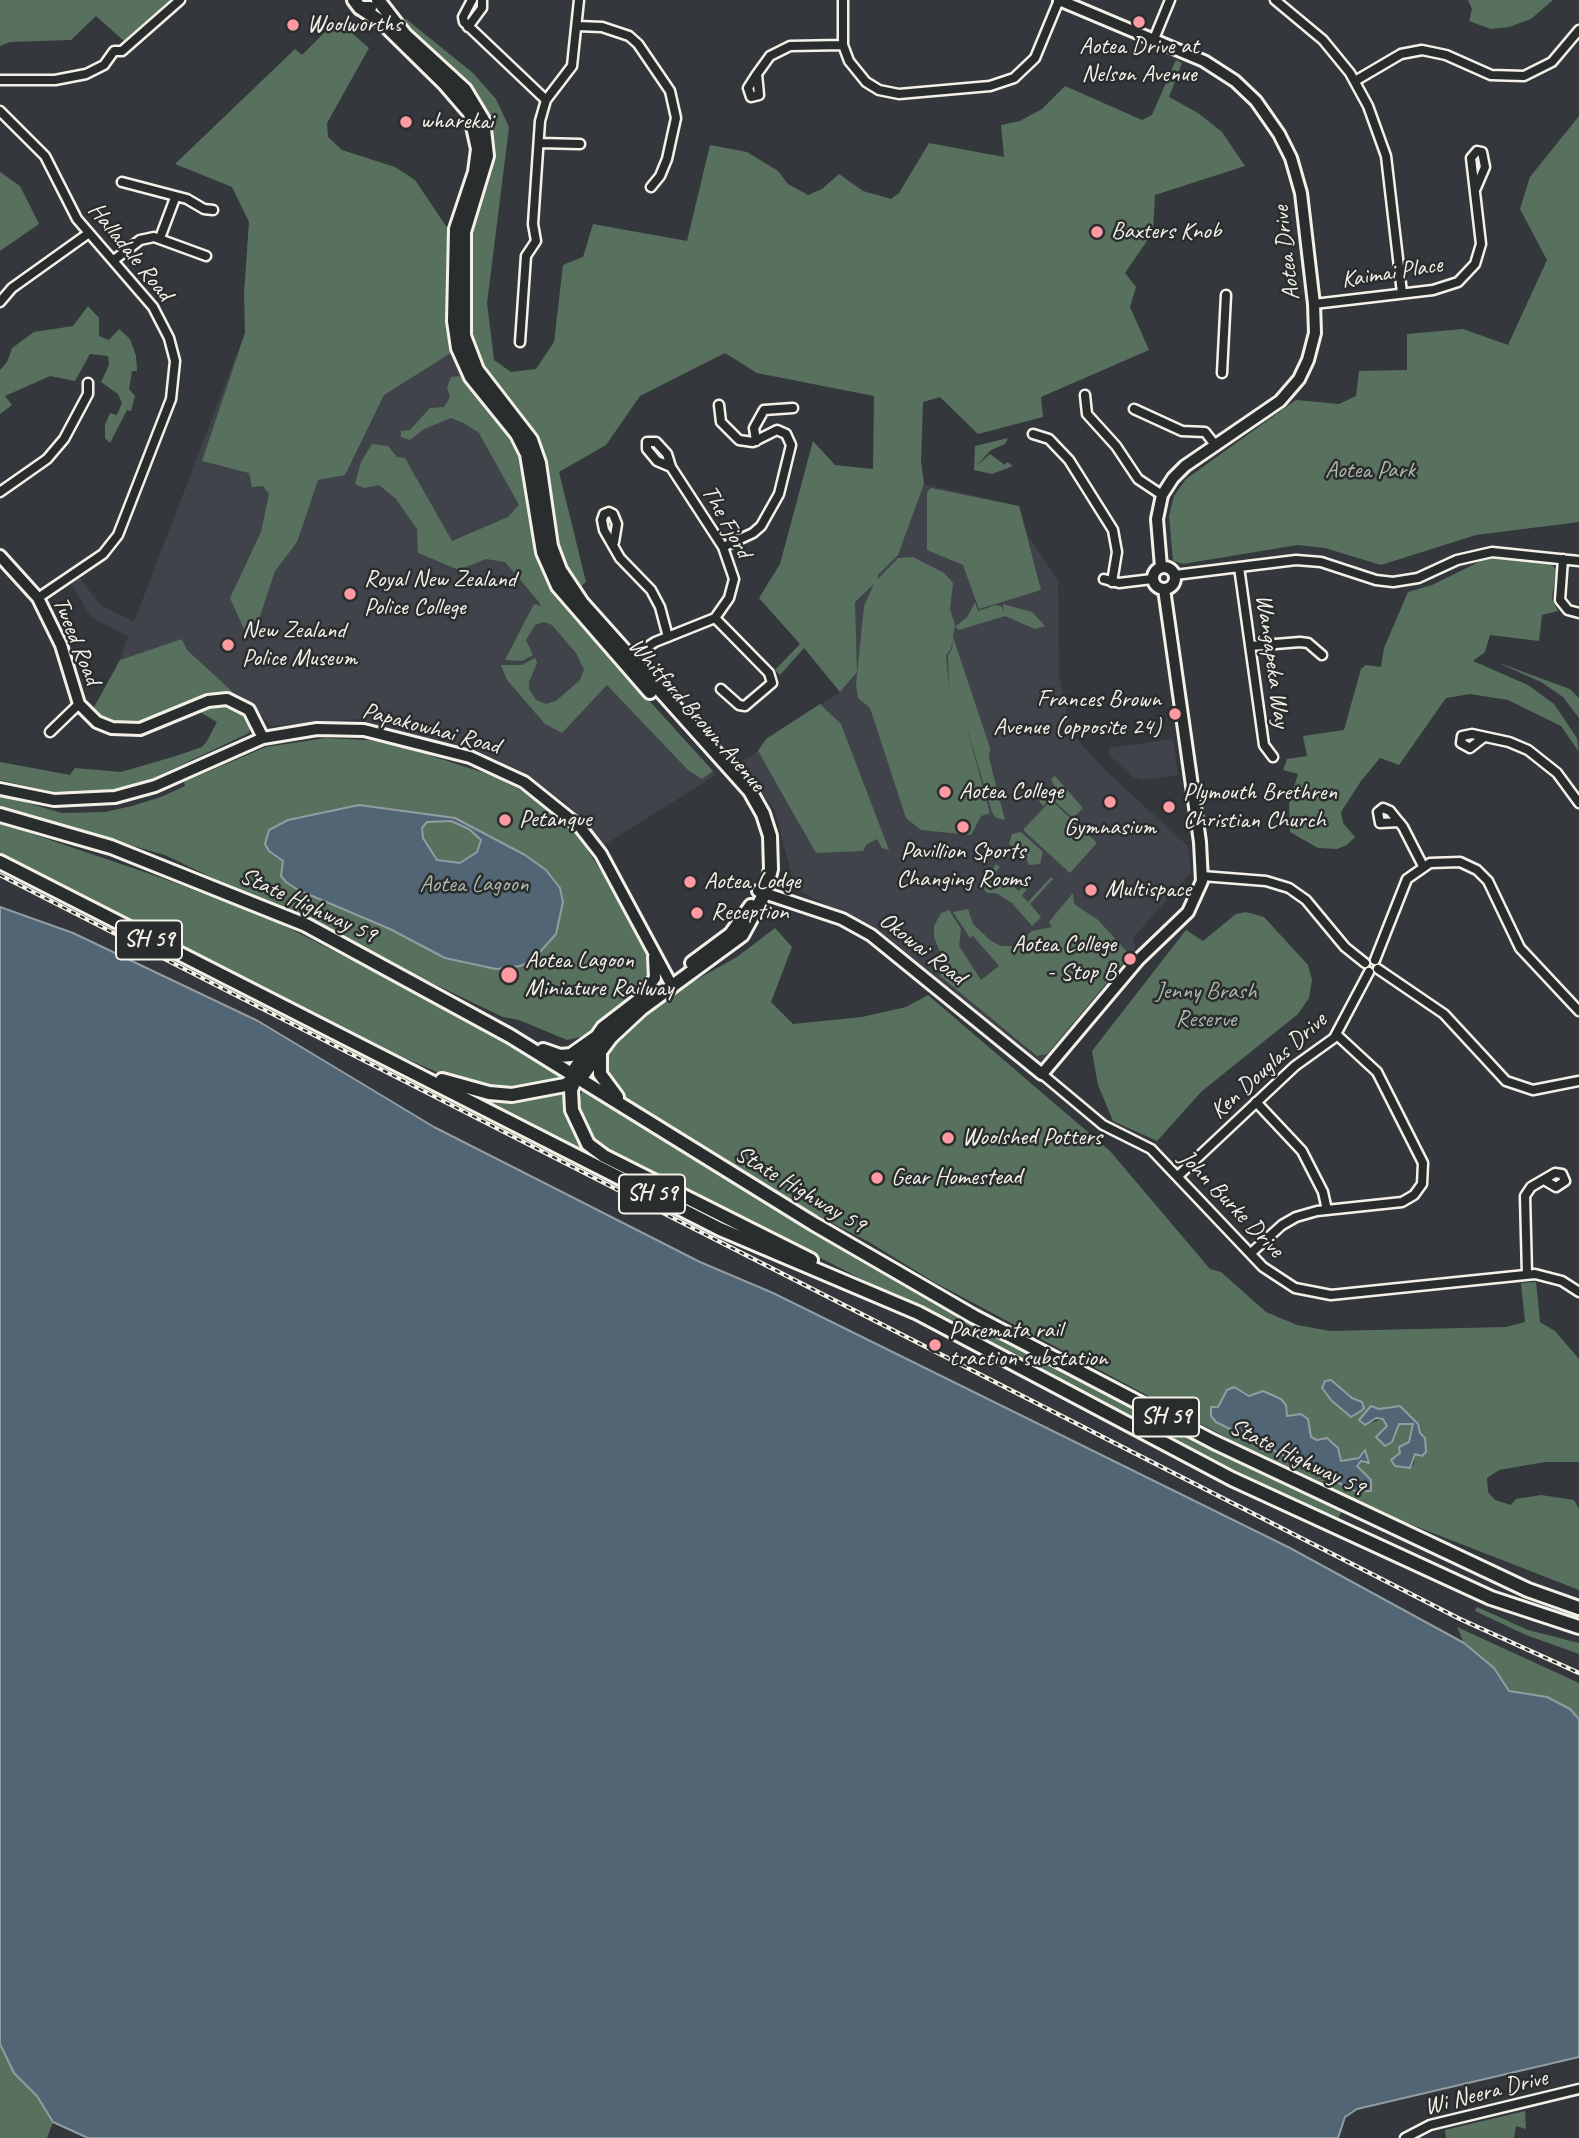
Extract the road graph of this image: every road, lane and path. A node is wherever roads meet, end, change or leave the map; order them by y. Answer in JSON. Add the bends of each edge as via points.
{"nodes":[{"id":1,"x":377,"y":0,"type":"edge"},
{"id":2,"x":472,"y":0,"type":"edge"},
{"id":3,"x":481,"y":0,"type":"edge"},
{"id":4,"x":579,"y":0,"type":"edge"},
{"id":5,"x":843,"y":0,"type":"edge"},
{"id":6,"x":1059,"y":0,"type":"edge"},
{"id":7,"x":1170,"y":0,"type":"edge"},
{"id":8,"x":1275,"y":0,"type":"edge"},
{"id":9,"x":180,"y":1,"type":"edge"},
{"id":10,"x":358,"y":4,"type":"edge"},
{"id":11,"x":577,"y":26,"type":"junction"},
{"id":12,"x":468,"y":27,"type":"junction"},
{"id":13,"x":1579,"y":30,"type":"edge"},
{"id":14,"x":1154,"y":39,"type":"junction"},
{"id":15,"x":843,"y":44,"type":"junction"},
{"id":16,"x":757,"y":74,"type":"dead end"},
{"id":17,"x":0,"y":80,"type":"edge"},
{"id":18,"x":1355,"y":82,"type":"junction"},
{"id":19,"x":546,"y":100,"type":"junction"},
{"id":20,"x":0,"y":111,"type":"edge"},
{"id":21,"x":538,"y":143,"type":"junction"},
{"id":22,"x":580,"y":144,"type":"dead end"},
{"id":23,"x":122,"y":182,"type":"dead end"},
{"id":24,"x":651,"y":187,"type":"dead end"},
{"id":25,"x":1476,"y":188,"type":"dead end"},
{"id":26,"x":175,"y":198,"type":"junction"},
{"id":27,"x":213,"y":210,"type":"dead end"},
{"id":28,"x":89,"y":233,"type":"junction"},
{"id":29,"x":160,"y":238,"type":"junction"},
{"id":30,"x":206,"y":256,"type":"dead end"},
{"id":31,"x":114,"y":260,"type":"junction"},
{"id":32,"x":1402,"y":293,"type":"junction"},
{"id":33,"x":1226,"y":295,"type":"dead end"},
{"id":34,"x":0,"y":302,"type":"edge"},
{"id":35,"x":1314,"y":304,"type":"junction"},
{"id":36,"x":520,"y":342,"type":"dead end"},
{"id":37,"x":1222,"y":373,"type":"dead end"},
{"id":38,"x":88,"y":383,"type":"dead end"},
{"id":39,"x":1084,"y":395,"type":"dead end"},
{"id":40,"x":719,"y":405,"type":"dead end"},
{"id":41,"x":793,"y":408,"type":"dead end"},
{"id":42,"x":1134,"y":409,"type":"dead end"},
{"id":43,"x":1033,"y":434,"type":"dead end"},
{"id":44,"x":756,"y":441,"type":"junction"},
{"id":45,"x":1216,"y":446,"type":"junction"},
{"id":46,"x":671,"y":467,"type":"dead end"},
{"id":47,"x":0,"y":492,"type":"edge"},
{"id":48,"x":1162,"y":495,"type":"junction"},
{"id":49,"x":614,"y":542,"type":"dead end"},
{"id":50,"x":723,"y":547,"type":"junction"},
{"id":51,"x":0,"y":556,"type":"edge"},
{"id":52,"x":1563,"y":559,"type":"junction"},
{"id":53,"x":1579,"y":561,"type":"edge"},
{"id":54,"x":1161,"y":566,"type":"junction"},
{"id":55,"x":1239,"y":567,"type":"junction"},
{"id":56,"x":1175,"y":575,"type":"junction"},
{"id":57,"x":1152,"y":579,"type":"junction"},
{"id":58,"x":1164,"y":589,"type":"junction"},
{"id":59,"x":38,"y":598,"type":"junction"},
{"id":60,"x":1579,"y":613,"type":"edge"},
{"id":61,"x":715,"y":618,"type":"junction"},
{"id":62,"x":668,"y":637,"type":"junction"},
{"id":63,"x":1251,"y":646,"type":"junction"},
{"id":64,"x":1322,"y":655,"type":"dead end"},
{"id":65,"x":627,"y":660,"type":"junction"},
{"id":66,"x":721,"y":689,"type":"dead end"},
{"id":67,"x":79,"y":704,"type":"junction"},
{"id":68,"x":50,"y":732,"type":"dead end"},
{"id":69,"x":1484,"y":737,"type":"dead end"},
{"id":70,"x":263,"y":738,"type":"junction"},
{"id":71,"x":1273,"y":757,"type":"dead end"},
{"id":72,"x":0,"y":789,"type":"edge"},
{"id":73,"x":1579,"y":803,"type":"edge"},
{"id":74,"x":0,"y":815,"type":"edge"},
{"id":75,"x":1399,"y":822,"type":"dead end"},
{"id":76,"x":0,"y":862,"type":"edge"},
{"id":77,"x":1423,"y":866,"type":"junction"},
{"id":78,"x":1202,"y":876,"type":"junction"},
{"id":79,"x":762,"y":892,"type":"junction"},
{"id":80,"x":651,"y":947,"type":"junction"},
{"id":81,"x":1372,"y":966,"type":"junction"},
{"id":82,"x":670,"y":983,"type":"junction"},
{"id":83,"x":622,"y":1011,"type":"junction"},
{"id":84,"x":1579,"y":1011,"type":"edge"},
{"id":85,"x":1337,"y":1035,"type":"junction"},
{"id":86,"x":510,"y":1036,"type":"junction"},
{"id":87,"x":595,"y":1038,"type":"junction"},
{"id":88,"x":600,"y":1054,"type":"junction"},
{"id":89,"x":401,"y":1066,"type":"junction"},
{"id":90,"x":1042,"y":1074,"type":"junction"},
{"id":91,"x":576,"y":1077,"type":"junction"},
{"id":92,"x":1579,"y":1081,"type":"edge"},
{"id":93,"x":1256,"y":1102,"type":"junction"},
{"id":94,"x":624,"y":1106,"type":"junction"},
{"id":95,"x":1178,"y":1176,"type":"junction"},
{"id":96,"x":1544,"y":1180,"type":"dead end"},
{"id":97,"x":1327,"y":1210,"type":"junction"},
{"id":98,"x":1251,"y":1253,"type":"junction"},
{"id":99,"x":1527,"y":1273,"type":"junction"},
{"id":100,"x":1579,"y":1292,"type":"edge"},
{"id":101,"x":909,"y":1309,"type":"junction"},
{"id":102,"x":1528,"y":1590,"type":"junction"},
{"id":103,"x":1491,"y":1598,"type":"junction"},
{"id":104,"x":1579,"y":1600,"type":"edge"},
{"id":105,"x":1579,"y":1608,"type":"edge"},
{"id":106,"x":1579,"y":1628,"type":"edge"},
{"id":107,"x":1579,"y":1636,"type":"edge"},
{"id":108,"x":1579,"y":2089,"type":"edge"},
{"id":109,"x":1405,"y":2138,"type":"edge"}],
"edges":[{"from":1,"to":10,"type":"main road","via":[[372,7]]},
{"from":1,"to":65,"type":"main road","name":"Whitford Brown Avenue","via":[[405,35],[465,90],[482,120],[487,156],[464,232],[466,344],[477,370],[531,440],[539,463],[551,546],[564,578]]},
{"from":2,"to":12,"type":"street","via":[[463,17]]},
{"from":3,"to":12,"type":"street","via":[[482,8]]},
{"from":4,"to":11,"type":"street"},
{"from":5,"to":15,"type":"street"},
{"from":6,"to":14,"type":"street","name":"Aotea Drive"},
{"from":6,"to":15,"type":"street","via":[[1035,58],[1014,78],[997,84],[889,93],[860,78]]},
{"from":7,"to":14,"type":"street"},
{"from":8,"to":18,"type":"street","via":[[1310,26]]},
{"from":9,"to":17,"type":"street","via":[[122,51],[114,51],[104,65],[86,74],[55,80]]},
{"from":10,"to":65,"type":"main road","name":"Whitford Brown Avenue","via":[[383,23],[470,113],[478,149],[456,229],[457,348],[471,377],[517,434],[527,454],[543,552],[553,578],[567,600]]},
{"from":11,"to":19,"type":"street","via":[[569,73]]},
{"from":11,"to":24,"type":"street","via":[[602,27],[629,36],[670,91],[676,118],[667,159]]},
{"from":12,"to":19,"type":"street"},
{"from":13,"to":18,"type":"street","via":[[1552,62],[1524,76],[1491,75],[1422,50],[1401,54]]},
{"from":14,"to":35,"type":"street","name":"Aotea Drive","via":[[1235,81],[1279,134],[1301,193]]},
{"from":15,"to":16,"type":"street","via":[[790,46],[770,56]]},
{"from":18,"to":32,"type":"street","via":[[1385,156]]},
{"from":19,"to":21,"type":"street"},
{"from":20,"to":28,"type":"street","name":"Halladale Road","via":[[45,156]]},
{"from":21,"to":22,"type":"street"},
{"from":21,"to":36,"type":"street","via":[[536,241],[526,256]]},
{"from":23,"to":26,"type":"street"},
{"from":25,"to":32,"type":"street","name":"Kaimai Place","via":[[1481,244],[1471,270],[1450,286]]},
{"from":26,"to":27,"type":"street"},
{"from":26,"to":29,"type":"street"},
{"from":28,"to":31,"type":"street","name":"Halladale Road"},
{"from":28,"to":34,"type":"street","via":[[12,288]]},
{"from":29,"to":30,"type":"street"},
{"from":29,"to":31,"type":"street","via":[[140,240]]},
{"from":31,"to":59,"type":"street","name":"Halladale Road","via":[[153,307],[170,341],[175,361],[171,399],[118,535],[103,554]]},
{"from":32,"to":35,"type":"street","name":"Kaimai Place"},
{"from":33,"to":37,"type":"street"},
{"from":35,"to":45,"type":"street","name":"Aotea Drive","via":[[1312,349],[1299,379],[1280,401]]},
{"from":38,"to":47,"type":"street","via":[[88,394],[64,439],[47,459]]},
{"from":39,"to":48,"type":"street","via":[[1091,419],[1138,479]]},
{"from":40,"to":44,"type":"street","via":[[719,418],[728,431],[739,440]]},
{"from":41,"to":44,"type":"street","via":[[764,410],[754,428]]},
{"from":42,"to":45,"type":"street","via":[[1182,431],[1205,432]]},
{"from":43,"to":57,"type":"street","via":[[1049,439],[1069,460],[1113,530],[1117,545],[1108,580]]},
{"from":44,"to":50,"type":"street","via":[[777,430],[791,442],[779,494],[753,533]]},
{"from":45,"to":48,"type":"street","name":"Aotea Drive","via":[[1179,471]]},
{"from":46,"to":50,"type":"street","name":"The Fjord"},
{"from":48,"to":54,"type":"street","via":[[1157,519]]},
{"from":49,"to":62,"type":"street","via":[[621,558],[651,590]]},
{"from":50,"to":61,"type":"street","name":"The Fjord","via":[[734,579],[729,598]]},
{"from":51,"to":59,"type":"street","name":"Tweed Road"},
{"from":52,"to":53,"type":"street"},
{"from":52,"to":55,"type":"street","via":[[1483,553],[1418,578],[1393,582],[1312,561]]},
{"from":52,"to":60,"type":"street","via":[[1560,600],[1568,610]]},
{"from":54,"to":56,"type":"street"},
{"from":54,"to":57,"type":"street"},
{"from":55,"to":56,"type":"street"},
{"from":55,"to":63,"type":"street","name":"Wangapeka Way"},
{"from":56,"to":58,"type":"street","via":[[1173,584]]},
{"from":57,"to":58,"type":"street"},
{"from":58,"to":78,"type":"street"},
{"from":59,"to":67,"type":"street","name":"Tweed Road","via":[[61,645]]},
{"from":61,"to":62,"type":"street"},
{"from":61,"to":66,"type":"street","via":[[769,673],[772,683],[745,706]]},
{"from":62,"to":65,"type":"street"},
{"from":63,"to":64,"type":"street","via":[[1308,643]]},
{"from":63,"to":71,"type":"street","name":"Wangapeka Way","via":[[1265,744]]},
{"from":65,"to":79,"type":"main road","name":"Whitford Brown Avenue","via":[[750,806],[763,844]]},
{"from":67,"to":68,"type":"street"},
{"from":67,"to":70,"type":"street","name":"Tweed Road","via":[[104,726],[128,730],[208,701],[227,699],[249,710]]},
{"from":69,"to":73,"type":"street","via":[[1534,753],[1557,773]]},
{"from":70,"to":72,"type":"street","name":"Papakowhai Road","via":[[155,786],[115,797],[54,800]]},
{"from":70,"to":80,"type":"street","name":"Papakowhai Road","via":[[317,729],[365,730],[507,771],[556,804],[591,840]]},
{"from":74,"to":86,"type":"main road","name":"State Highway 59","number":"SH 59","via":[[111,847],[231,892],[376,960]]},
{"from":75,"to":77,"type":"street"},
{"from":76,"to":89,"type":"main road","name":"State Highway 59","number":"SH 59"},
{"from":77,"to":81,"type":"street","name":"Ken Douglas Drive","via":[[1402,886]]},
{"from":77,"to":84,"type":"street","via":[[1453,861],[1482,874],[1520,948]]},
{"from":78,"to":81,"type":"street","via":[[1266,881],[1289,888],[1306,900],[1345,947]]},
{"from":78,"to":90,"type":"street","via":[[1188,912],[1138,960]]},
{"from":79,"to":82,"type":"main road","name":"Whitford Brown Avenue","via":[[731,934]]},
{"from":79,"to":90,"type":"street","name":"Okowai Road","via":[[842,919],[872,935]]},
{"from":80,"to":82,"type":"street","name":"Papakowhai Road"},
{"from":80,"to":83,"type":"street","name":"Papakowhai Road","via":[[655,978]]},
{"from":81,"to":85,"type":"street","name":"Ken Douglas Drive"},
{"from":81,"to":92,"type":"street","via":[[1444,1014],[1506,1081],[1542,1090]]},
{"from":82,"to":83,"type":"main road","name":"Whitford Brown Avenue"},
{"from":82,"to":88,"type":"main road","name":"Whitford Brown Avenue","via":[[627,1021]]},
{"from":83,"to":87,"type":"main road","name":"Whitford Brown Avenue"},
{"from":85,"to":93,"type":"street","name":"Ken Douglas Drive"},
{"from":85,"to":97,"type":"street","via":[[1377,1072],[1421,1159],[1424,1176],[1417,1192],[1405,1201]]},
{"from":86,"to":87,"type":"main road","via":[[560,1056],[578,1052]]},
{"from":86,"to":91,"type":"main road","name":"State Highway 59","number":"SH 59"},
{"from":87,"to":91,"type":"main road","name":"Whitford Brown Avenue","via":[[575,1069]]},
{"from":88,"to":91,"type":"main road","name":"Whitford Brown Avenue"},
{"from":88,"to":94,"type":"main road","via":[[602,1077]]},
{"from":89,"to":91,"type":"main road","via":[[466,1088],[512,1096],[565,1085]]},
{"from":89,"to":101,"type":"main road","name":"State Highway 59","number":"SH 59","via":[[720,1228]]},
{"from":90,"to":95,"type":"street","name":"John Burke Drive","via":[[1103,1125],[1152,1149]]},
{"from":91,"to":94,"type":"main road","name":"State Highway 59","number":"SH 59"},
{"from":91,"to":101,"type":"main road","via":[[570,1096],[576,1122],[588,1144],[604,1156]]},
{"from":93,"to":95,"type":"street","name":"Ken Douglas Drive"},
{"from":93,"to":97,"type":"street","via":[[1302,1151]]},
{"from":94,"to":102,"type":"main road","name":"State Highway 59","number":"SH 59","via":[[973,1316],[1214,1441]]},
{"from":95,"to":98,"type":"street","name":"John Burke Drive"},
{"from":96,"to":99,"type":"street","via":[[1527,1191],[1523,1203]]},
{"from":97,"to":98,"type":"street","via":[[1290,1220]]},
{"from":98,"to":99,"type":"street","name":"John Burke Drive","via":[[1278,1279],[1317,1294]]},
{"from":99,"to":100,"type":"street","name":"John Burke Drive","via":[[1553,1277]]},
{"from":101,"to":103,"type":"main road","name":"State Highway 59","number":"SH 59","via":[[1205,1465]]},
{"from":102,"to":104,"type":"main road"},
{"from":102,"to":105,"type":"main road","name":"State Highway 59","number":"SH 59"},
{"from":103,"to":106,"type":"main road","name":"State Highway 59","number":"SH 59"},
{"from":103,"to":107,"type":"main road","via":[[1507,1612]]},
{"from":108,"to":109,"type":"street","name":"Wi Neera Drive","via":[[1430,2125]]}]}
